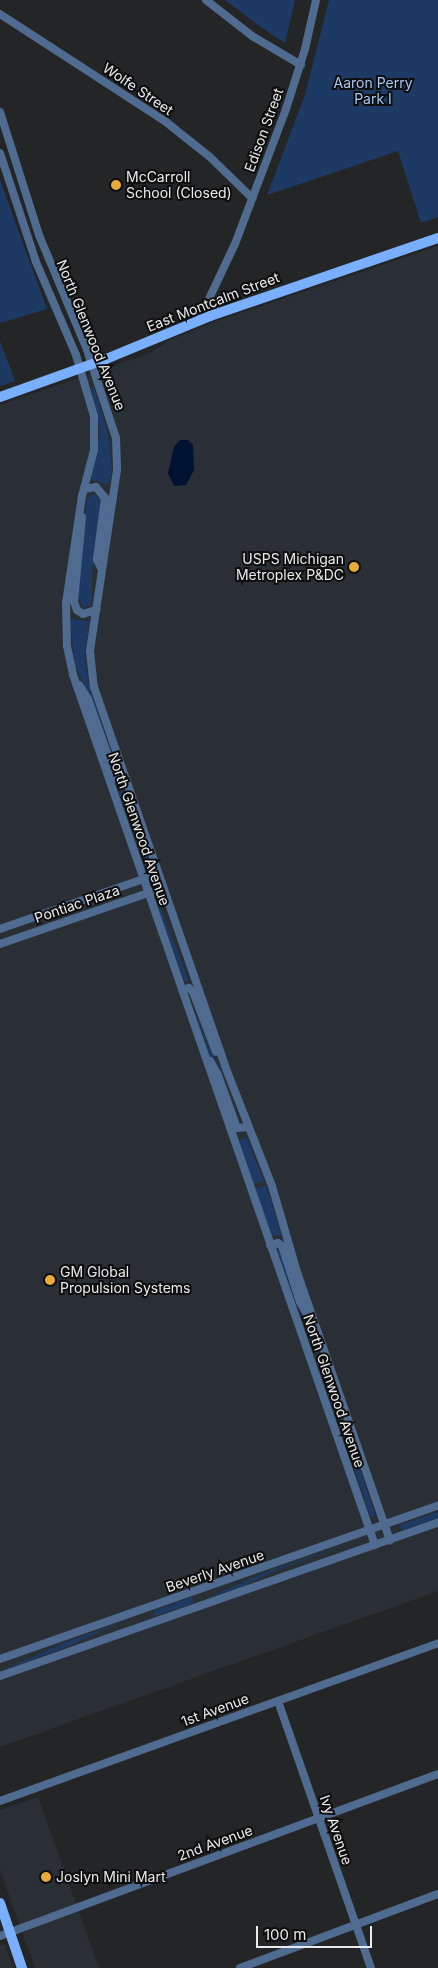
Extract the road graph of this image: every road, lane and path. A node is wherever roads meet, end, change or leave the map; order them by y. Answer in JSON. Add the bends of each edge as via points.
{"nodes":[{"id":1,"x":206,"y":0,"type":"edge"},
{"id":2,"x":316,"y":0,"type":"edge"},
{"id":3,"x":0,"y":14,"type":"edge"},
{"id":4,"x":301,"y":65,"type":"junction"},
{"id":5,"x":0,"y":112,"type":"edge"},
{"id":6,"x":0,"y":153,"type":"edge"},
{"id":7,"x":252,"y":198,"type":"junction"},
{"id":8,"x":438,"y":238,"type":"edge"},
{"id":9,"x":199,"y":320,"type":"junction"},
{"id":10,"x":93,"y":364,"type":"junction"},
{"id":11,"x":80,"y":369,"type":"junction"},
{"id":12,"x":0,"y":397,"type":"edge"},
{"id":13,"x":84,"y":489,"type":"junction"},
{"id":14,"x":81,"y":502,"type":"junction"},
{"id":15,"x":102,"y":572,"type":"junction"},
{"id":16,"x":96,"y":610,"type":"junction"},
{"id":17,"x":73,"y":675,"type":"junction"},
{"id":18,"x":126,"y":781,"type":"junction"},
{"id":19,"x":158,"y":874,"type":"junction"},
{"id":20,"x":143,"y":879,"type":"junction"},
{"id":21,"x":163,"y":888,"type":"junction"},
{"id":22,"x":148,"y":893,"type":"junction"},
{"id":23,"x":0,"y":929,"type":"edge"},
{"id":24,"x":0,"y":944,"type":"edge"},
{"id":25,"x":182,"y":990,"type":"junction"},
{"id":26,"x":202,"y":1049,"type":"junction"},
{"id":27,"x":225,"y":1066,"type":"junction"},
{"id":28,"x":248,"y":1127,"type":"junction"},
{"id":29,"x":270,"y":1245,"type":"junction"},
{"id":30,"x":315,"y":1326,"type":"junction"},
{"id":31,"x":438,"y":1506,"type":"edge"},
{"id":32,"x":438,"y":1523,"type":"edge"},
{"id":33,"x":384,"y":1525,"type":"junction"},
{"id":34,"x":370,"y":1530,"type":"junction"},
{"id":35,"x":390,"y":1540,"type":"junction"},
{"id":36,"x":375,"y":1545,"type":"junction"},
{"id":37,"x":438,"y":1643,"type":"edge"},
{"id":38,"x":0,"y":1659,"type":"edge"},
{"id":39,"x":0,"y":1676,"type":"edge"},
{"id":40,"x":278,"y":1701,"type":"junction"},
{"id":41,"x":438,"y":1774,"type":"edge"},
{"id":42,"x":0,"y":1800,"type":"edge"},
{"id":43,"x":319,"y":1818,"type":"junction"},
{"id":44,"x":438,"y":1894,"type":"edge"},
{"id":45,"x":0,"y":1903,"type":"edge"},
{"id":46,"x":356,"y":1925,"type":"junction"},
{"id":47,"x":5,"y":1934,"type":"edge"},
{"id":48,"x":22,"y":1968,"type":"edge"},
{"id":49,"x":240,"y":1968,"type":"edge"},
{"id":50,"x":371,"y":1968,"type":"edge"}],
"edges":[{"from":1,"to":4,"type":"street","via":[[262,43]]},
{"from":2,"to":4,"type":"street","name":"Edison Street"},
{"from":3,"to":7,"type":"street","name":"Wolfe Street","via":[[166,122],[210,157]]},
{"from":4,"to":7,"type":"street","name":"Edison Street"},
{"from":5,"to":10,"type":"street","name":"North Glenwood Avenue","via":[[39,235]]},
{"from":6,"to":11,"type":"street","name":"North Glenwood Avenue","via":[[28,239]]},
{"from":7,"to":9,"type":"street","name":"Edison Street","via":[[229,258]]},
{"from":8,"to":9,"type":"main road","name":"East Montcalm Street"},
{"from":9,"to":10,"type":"main road","name":"East Montcalm Street"},
{"from":10,"to":11,"type":"main road","name":"East Montcalm Street"},
{"from":10,"to":15,"type":"street","name":"North Glenwood Avenue","via":[[111,416],[117,451]]},
{"from":11,"to":12,"type":"main road","name":"East Montcalm Street"},
{"from":11,"to":13,"type":"street","name":"North Glenwood Avenue","via":[[92,407],[95,433]]},
{"from":13,"to":14,"type":"street","name":"North Glenwood Avenue"},
{"from":13,"to":15,"type":"street","name":"North Glenwood Avenue","via":[[96,487],[105,498],[97,559]]},
{"from":14,"to":16,"type":"street","name":"North Glenwood Avenue","via":[[83,532],[74,602],[76,610],[83,614]]},
{"from":14,"to":17,"type":"street","name":"North Glenwood Avenue","via":[[66,617]]},
{"from":15,"to":16,"type":"street","name":"North Glenwood Avenue"},
{"from":16,"to":18,"type":"street","name":"North Glenwood Avenue","via":[[90,651],[92,678]]},
{"from":17,"to":18,"type":"street","name":"North Glenwood Avenue","via":[[88,699],[116,778],[120,782]]},
{"from":17,"to":20,"type":"street","name":"North Glenwood Avenue"},
{"from":18,"to":19,"type":"street","name":"North Glenwood Avenue"},
{"from":19,"to":20,"type":"street","name":"Pontiac Plaza"},
{"from":19,"to":21,"type":"street","name":"North Glenwood Avenue"},
{"from":20,"to":22,"type":"street","name":"North Glenwood Avenue"},
{"from":20,"to":23,"type":"street","name":"Pontiac Plaza"},
{"from":21,"to":22,"type":"street","name":"Pontiac Plaza"},
{"from":21,"to":27,"type":"street","name":"North Glenwood Avenue"},
{"from":22,"to":24,"type":"street","name":"Pontiac Plaza"},
{"from":22,"to":25,"type":"street","name":"North Glenwood Avenue"},
{"from":25,"to":26,"type":"street","name":"North Glenwood Avenue"},
{"from":25,"to":27,"type":"street","name":"North Glenwood Avenue","via":[[189,988],[193,992],[210,1042]]},
{"from":26,"to":28,"type":"street","name":"North Glenwood Avenue","via":[[218,1075],[237,1128]]},
{"from":26,"to":29,"type":"street","name":"North Glenwood Avenue"},
{"from":27,"to":28,"type":"street","name":"North Glenwood Avenue"},
{"from":28,"to":30,"type":"street","name":"North Glenwood Avenue","via":[[279,1207]]},
{"from":29,"to":30,"type":"street","name":"North Glenwood Avenue","via":[[278,1243],[282,1246],[300,1302]]},
{"from":29,"to":34,"type":"street","name":"North Glenwood Avenue"},
{"from":30,"to":33,"type":"street","name":"North Glenwood Avenue"},
{"from":31,"to":33,"type":"street","name":"Beverly Avenue"},
{"from":32,"to":35,"type":"street","name":"Beverly Avenue"},
{"from":33,"to":34,"type":"street","name":"Beverly Avenue"},
{"from":33,"to":35,"type":"street","name":"North Glenwood Avenue"},
{"from":34,"to":36,"type":"street","name":"North Glenwood Avenue"},
{"from":34,"to":38,"type":"street","name":"Beverly Avenue"},
{"from":35,"to":36,"type":"street","name":"Beverly Avenue"},
{"from":36,"to":39,"type":"street","name":"Beverly Avenue"},
{"from":37,"to":40,"type":"street","name":"1st Avenue"},
{"from":40,"to":42,"type":"street","name":"1st Avenue"},
{"from":40,"to":43,"type":"street","name":"Ivy Avenue"},
{"from":41,"to":43,"type":"street","name":"2nd Avenue"},
{"from":43,"to":46,"type":"street","name":"Ivy Avenue"},
{"from":43,"to":47,"type":"street","name":"2nd Avenue"},
{"from":44,"to":46,"type":"street"},
{"from":45,"to":47,"type":"main road"},
{"from":46,"to":49,"type":"street"},
{"from":46,"to":50,"type":"street","name":"Ivy Avenue"},
{"from":47,"to":48,"type":"main road"}]}
